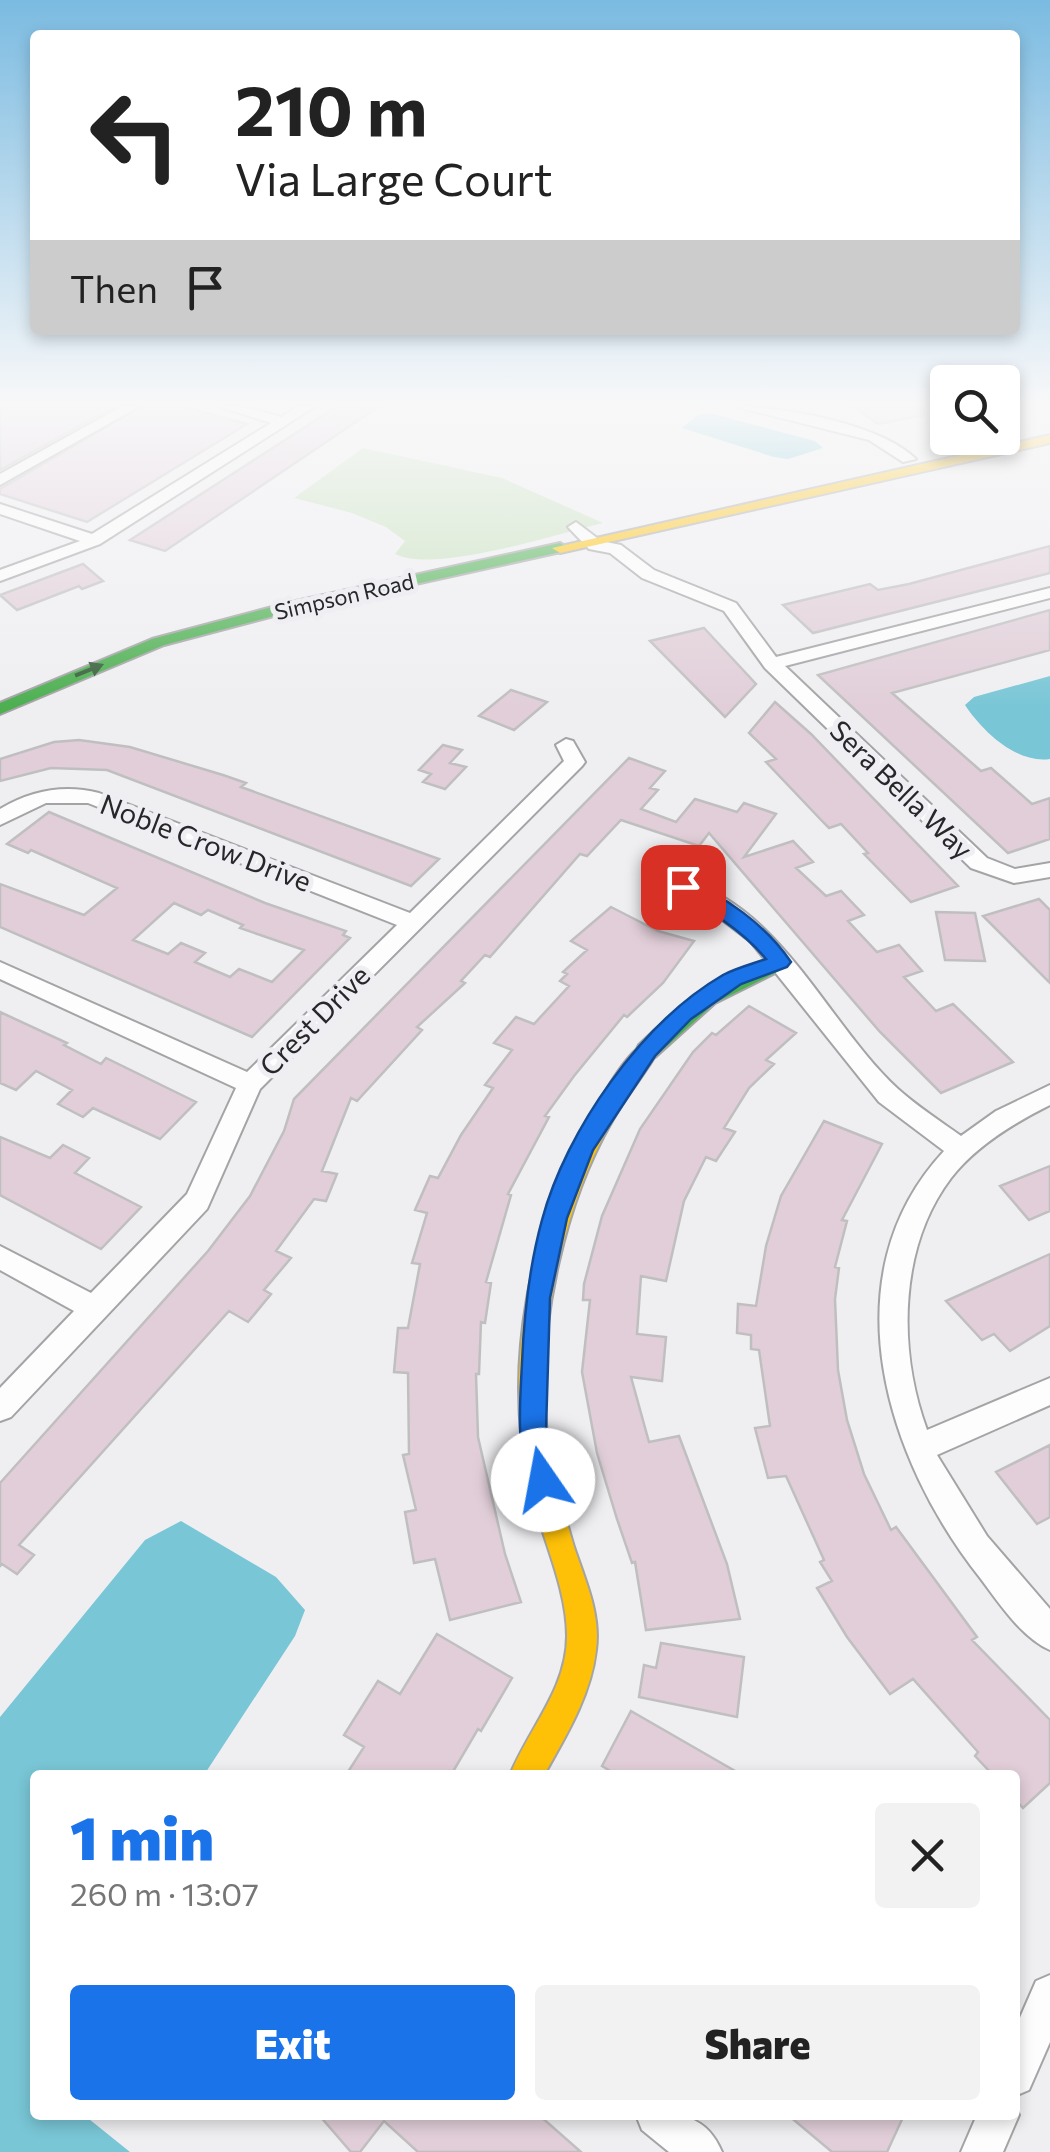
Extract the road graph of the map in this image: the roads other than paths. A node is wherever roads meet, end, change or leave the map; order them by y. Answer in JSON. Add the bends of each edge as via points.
{"nodes":[{"id":1,"x":146,"y":507,"type":"edge"},
{"id":2,"x":710,"y":507,"type":"edge"},
{"id":3,"x":729,"y":507,"type":"edge"},
{"id":4,"x":0,"y":510,"type":"edge"},
{"id":5,"x":587,"y":537,"type":"junction"},
{"id":6,"x":94,"y":540,"type":"junction"},
{"id":7,"x":0,"y":576,"type":"edge"},
{"id":8,"x":1050,"y":593,"type":"edge"},
{"id":9,"x":772,"y":664,"type":"junction"},
{"id":10,"x":0,"y":685,"type":"edge"},
{"id":11,"x":0,"y":709,"type":"edge"},
{"id":12,"x":566,"y":746,"type":"dead end"},
{"id":13,"x":0,"y":819,"type":"edge"},
{"id":14,"x":1050,"y":870,"type":"edge"},
{"id":15,"x":683,"y":887,"type":"dead end"},
{"id":16,"x":412,"y":922,"type":"junction"},
{"id":17,"x":780,"y":962,"type":"junction"},
{"id":18,"x":0,"y":970,"type":"edge"},
{"id":19,"x":250,"y":1084,"type":"junction"},
{"id":20,"x":1050,"y":1094,"type":"edge"},
{"id":21,"x":962,"y":1151,"type":"junction"},
{"id":22,"x":0,"y":1257,"type":"edge"},
{"id":23,"x":93,"y":1308,"type":"junction"},
{"id":24,"x":1050,"y":1391,"type":"edge"},
{"id":25,"x":0,"y":1408,"type":"edge"},
{"id":26,"x":920,"y":1448,"type":"junction"},
{"id":27,"x":1050,"y":1633,"type":"edge"},
{"id":28,"x":529,"y":1770,"type":"edge"},
{"id":29,"x":1050,"y":1995,"type":"edge"},
{"id":30,"x":1020,"y":2064,"type":"edge"},
{"id":31,"x":664,"y":2120,"type":"edge"},
{"id":32,"x":996,"y":2120,"type":"edge"},
{"id":33,"x":702,"y":2152,"type":"edge"},
{"id":34,"x":982,"y":2152,"type":"edge"}],
"edges":[{"from":1,"to":6,"type":"street"},
{"from":2,"to":5,"type":"main road","name":"Simpson Road"},
{"from":3,"to":5,"type":"main road","name":"Simpson Road"},
{"from":4,"to":6,"type":"street"},
{"from":5,"to":9,"type":"street","name":"Sera Bella Way","via":[[593,554],[621,577],[741,623]]},
{"from":5,"to":10,"type":"main road","name":"Simpson Road","via":[[230,602],[109,640]]},
{"from":11,"to":5,"type":"main road","name":"Simpson Road","one_way":true,"via":[[158,642]]},
{"from":6,"to":7,"type":"street"},
{"from":8,"to":9,"type":"street"},
{"from":9,"to":14,"type":"street","name":"Sera Bella Way","via":[[978,863],[1014,876]]},
{"from":12,"to":16,"type":"street","name":"Crest Drive","via":[[575,762]]},
{"from":13,"to":16,"type":"street","name":"Noble Crow Drive","via":[[46,795],[92,796]]},
{"from":15,"to":17,"type":"street","via":[[748,928]]},
{"from":16,"to":19,"type":"street","name":"Crest Drive"},
{"from":17,"to":21,"type":"street","via":[[888,1096]]},
{"from":17,"to":28,"type":"main road","via":[[733,978],[647,1050],[582,1147],[554,1218],[538,1298],[532,1430],[583,1630],[583,1653],[577,1682]]},
{"from":18,"to":19,"type":"street"},
{"from":19,"to":23,"type":"street","name":"Crest Drive","via":[[197,1201]]},
{"from":20,"to":21,"type":"street"},
{"from":21,"to":26,"type":"street","via":[[914,1216],[896,1264],[893,1330],[902,1402]]},
{"from":22,"to":23,"type":"street"},
{"from":23,"to":25,"type":"street","name":"Crest Drive"},
{"from":24,"to":26,"type":"street"},
{"from":26,"to":27,"type":"street","via":[[936,1488],[1005,1586]]},
{"from":29,"to":30,"type":"street"},
{"from":31,"to":33,"type":"street"},
{"from":32,"to":34,"type":"street"}]}
